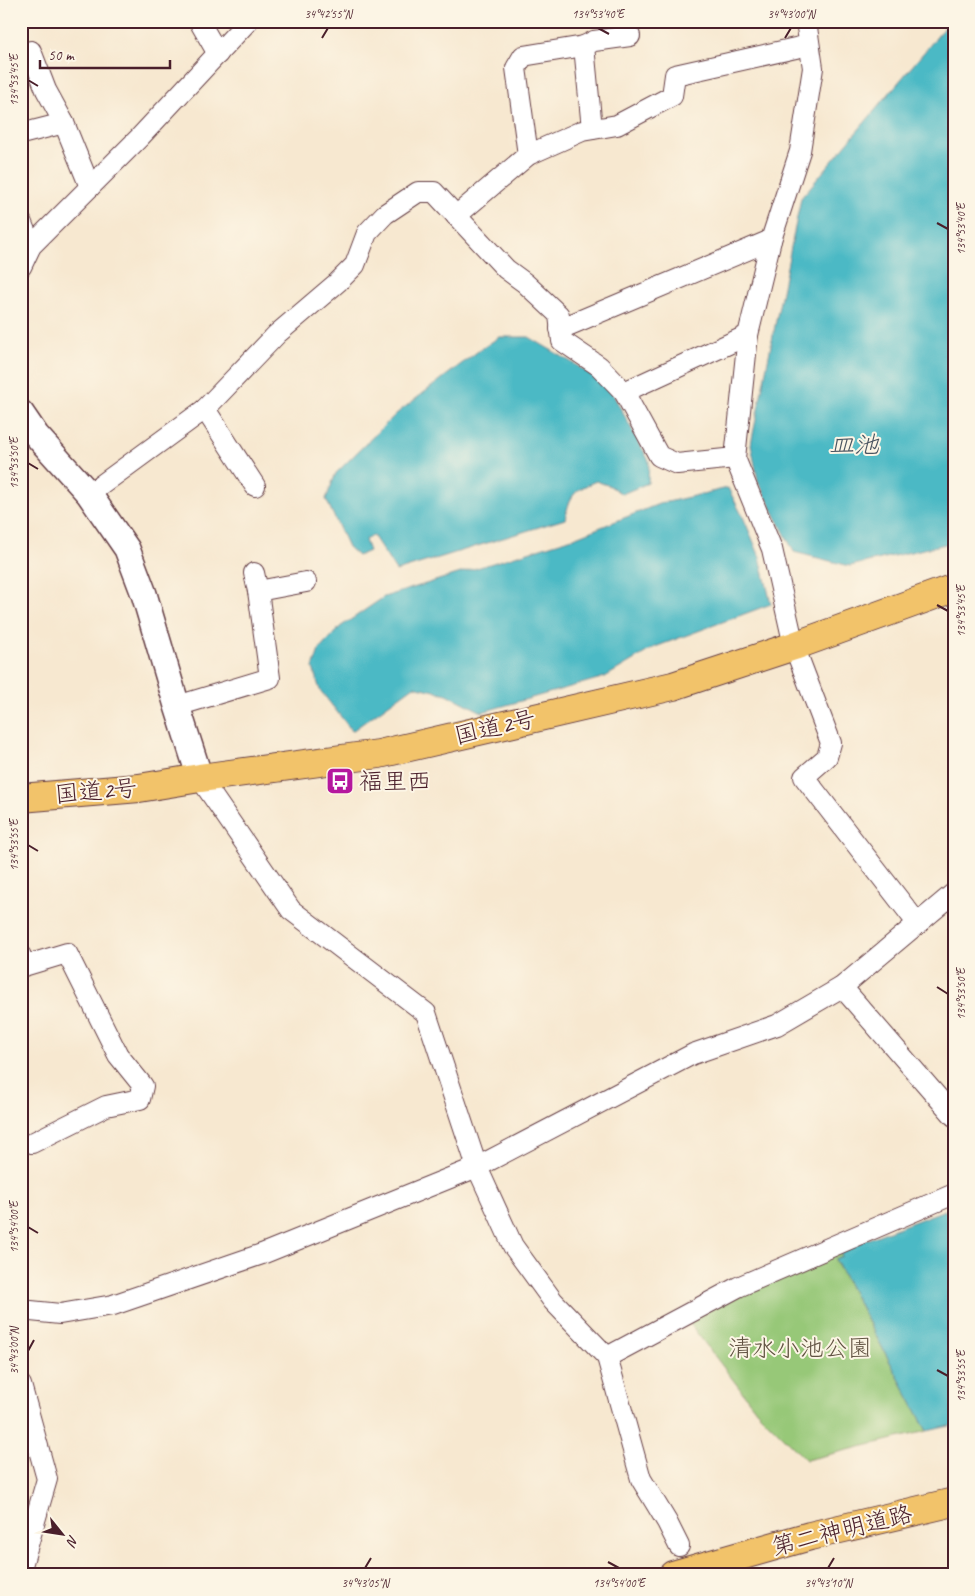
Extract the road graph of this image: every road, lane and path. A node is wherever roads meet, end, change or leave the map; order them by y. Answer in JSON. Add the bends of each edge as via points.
{"nodes":[{"id":1,"x":199,"y":21,"type":"edge"},
{"id":2,"x":248,"y":21,"type":"edge"},
{"id":3,"x":806,"y":21,"type":"edge"},
{"id":4,"x":630,"y":36,"type":"dead end"},
{"id":5,"x":809,"y":45,"type":"junction"},
{"id":6,"x":584,"y":46,"type":"junction"},
{"id":7,"x":21,"y":53,"type":"edge"},
{"id":8,"x":218,"y":54,"type":"junction"},
{"id":9,"x":64,"y":123,"type":"junction"},
{"id":10,"x":592,"y":129,"type":"junction"},
{"id":11,"x":21,"y":134,"type":"edge"},
{"id":12,"x":528,"y":155,"type":"junction"},
{"id":13,"x":90,"y":187,"type":"junction"},
{"id":14,"x":456,"y":216,"type":"junction"},
{"id":15,"x":21,"y":221,"type":"edge"},
{"id":16,"x":772,"y":240,"type":"junction"},
{"id":17,"x":31,"y":246,"type":"junction"},
{"id":18,"x":21,"y":267,"type":"edge"},
{"id":19,"x":560,"y":329,"type":"junction"},
{"id":20,"x":748,"y":335,"type":"junction"},
{"id":21,"x":624,"y":392,"type":"junction"},
{"id":22,"x":205,"y":409,"type":"junction"},
{"id":23,"x":21,"y":413,"type":"edge"},
{"id":24,"x":735,"y":458,"type":"junction"},
{"id":25,"x":255,"y":486,"type":"dead end"},
{"id":26,"x":89,"y":494,"type":"junction"},
{"id":27,"x":306,"y":582,"type":"dead end"},
{"id":28,"x":954,"y":588,"type":"edge"},
{"id":29,"x":794,"y":646,"type":"junction"},
{"id":30,"x":177,"y":706,"type":"junction"},
{"id":31,"x":200,"y":778,"type":"junction"},
{"id":32,"x":21,"y":798,"type":"edge"},
{"id":33,"x":954,"y":893,"type":"edge"},
{"id":34,"x":918,"y":924,"type":"junction"},
{"id":35,"x":21,"y":956,"type":"edge"},
{"id":36,"x":842,"y":987,"type":"junction"},
{"id":37,"x":954,"y":1116,"type":"edge"},
{"id":38,"x":32,"y":1143,"type":"dead end"},
{"id":39,"x":477,"y":1167,"type":"junction"},
{"id":40,"x":954,"y":1194,"type":"edge"},
{"id":41,"x":21,"y":1310,"type":"edge"},
{"id":42,"x":607,"y":1357,"type":"junction"},
{"id":43,"x":21,"y":1385,"type":"edge"},
{"id":44,"x":954,"y":1502,"type":"edge"},
{"id":45,"x":679,"y":1546,"type":"dead end"},
{"id":46,"x":21,"y":1569,"type":"edge"},
{"id":47,"x":673,"y":1575,"type":"edge"}],
"edges":[{"from":1,"to":8,"type":"street"},
{"from":2,"to":8,"type":"street"},
{"from":3,"to":5,"type":"street"},
{"from":4,"to":6,"type":"street","via":[[594,41]]},
{"from":5,"to":10,"type":"street","via":[[675,75],[672,96],[616,125]]},
{"from":5,"to":16,"type":"street","via":[[813,68],[800,151]]},
{"from":6,"to":10,"type":"street"},
{"from":6,"to":12,"type":"street","via":[[523,56],[516,68]]},
{"from":7,"to":9,"type":"street","via":[[31,51],[46,90]]},
{"from":8,"to":13,"type":"street"},
{"from":9,"to":11,"type":"street"},
{"from":9,"to":13,"type":"street"},
{"from":10,"to":12,"type":"street"},
{"from":12,"to":14,"type":"street"},
{"from":13,"to":17,"type":"street"},
{"from":14,"to":19,"type":"street","via":[[506,269],[559,315]]},
{"from":14,"to":22,"type":"street","via":[[434,192],[418,192],[385,214],[368,233],[355,264],[277,334]]},
{"from":15,"to":17,"type":"street"},
{"from":16,"to":19,"type":"street"},
{"from":16,"to":20,"type":"street"},
{"from":17,"to":18,"type":"street"},
{"from":19,"to":21,"type":"street","via":[[562,341],[599,366]]},
{"from":20,"to":21,"type":"street"},
{"from":20,"to":24,"type":"street"},
{"from":21,"to":24,"type":"street","via":[[659,456],[677,464]]},
{"from":22,"to":25,"type":"street"},
{"from":22,"to":26,"type":"street"},
{"from":23,"to":26,"type":"street","via":[[36,435]]},
{"from":24,"to":29,"type":"street","via":[[772,549]]},
{"from":26,"to":30,"type":"street","via":[[127,549],[144,594]]},
{"from":27,"to":30,"type":"street","via":[[256,582],[270,678]]},
{"from":28,"to":29,"type":"highway","name":"国道2号"},
{"from":29,"to":31,"type":"highway","name":"国道2号","via":[[673,686],[379,754]]},
{"from":29,"to":34,"type":"street","via":[[831,744],[827,757],[804,777]]},
{"from":30,"to":31,"type":"street"},
{"from":31,"to":32,"type":"highway","name":"国道2号","via":[[139,788]]},
{"from":31,"to":39,"type":"street","via":[[291,910],[426,1013]]},
{"from":33,"to":34,"type":"street"},
{"from":34,"to":36,"type":"street"},
{"from":35,"to":38,"type":"street","via":[[24,966],[67,953],[118,1055],[143,1086],[140,1099],[106,1106]]},
{"from":36,"to":37,"type":"street"},
{"from":36,"to":39,"type":"street","via":[[777,1025],[693,1054]]},
{"from":39,"to":41,"type":"street","via":[[262,1254],[113,1305],[60,1314]]},
{"from":39,"to":42,"type":"street","via":[[512,1246],[553,1301]]},
{"from":40,"to":42,"type":"street","via":[[738,1287]]},
{"from":42,"to":45,"type":"street","via":[[641,1479]]},
{"from":43,"to":46,"type":"street","via":[[47,1479]]},
{"from":44,"to":47,"type":"highway","name":"第二神明道路","via":[[810,1536]]}]}
